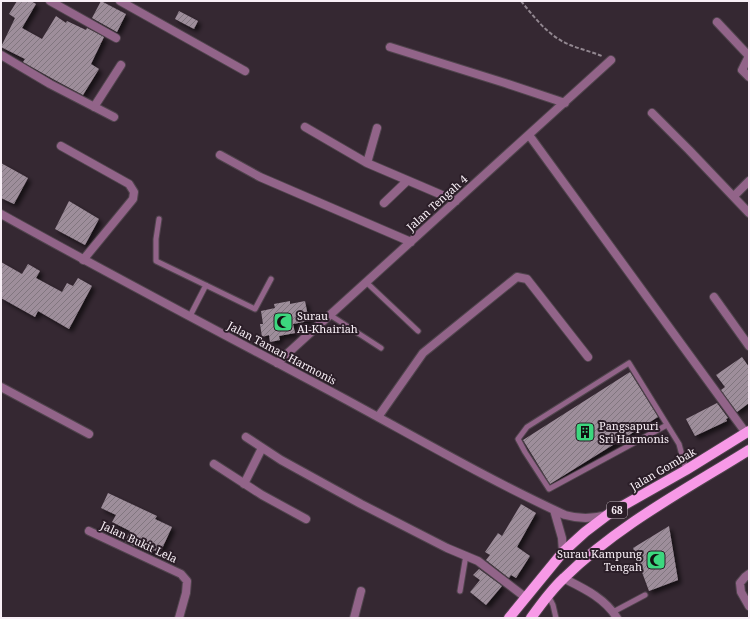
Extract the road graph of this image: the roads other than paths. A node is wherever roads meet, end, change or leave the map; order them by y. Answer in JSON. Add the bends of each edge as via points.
{"nodes":[{"id":1,"x":50,"y":1,"type":"edge"},
{"id":2,"x":120,"y":1,"type":"edge"},
{"id":3,"x":717,"y":22,"type":"dead end"},
{"id":4,"x":116,"y":38,"type":"dead end"},
{"id":5,"x":390,"y":47,"type":"dead end"},
{"id":6,"x":1,"y":55,"type":"edge"},
{"id":7,"x":611,"y":61,"type":"road end"},
{"id":8,"x":121,"y":65,"type":"dead end"},
{"id":9,"x":245,"y":71,"type":"dead end"},
{"id":10,"x":749,"y":77,"type":"edge"},
{"id":11,"x":565,"y":103,"type":"junction"},
{"id":12,"x":94,"y":107,"type":"junction"},
{"id":13,"x":652,"y":113,"type":"dead end"},
{"id":14,"x":114,"y":117,"type":"dead end"},
{"id":15,"x":305,"y":127,"type":"dead end"},
{"id":16,"x":377,"y":128,"type":"dead end"},
{"id":17,"x":529,"y":135,"type":"junction"},
{"id":18,"x":61,"y":146,"type":"dead end"},
{"id":19,"x":220,"y":154,"type":"dead end"},
{"id":20,"x":366,"y":162,"type":"junction"},
{"id":21,"x":407,"y":180,"type":"junction"},
{"id":22,"x":749,"y":182,"type":"edge"},
{"id":23,"x":734,"y":196,"type":"junction"},
{"id":24,"x":456,"y":201,"type":"junction"},
{"id":25,"x":384,"y":203,"type":"dead end"},
{"id":26,"x":749,"y":213,"type":"edge"},
{"id":27,"x":1,"y":214,"type":"edge"},
{"id":28,"x":159,"y":219,"type":"dead end"},
{"id":29,"x":411,"y":242,"type":"junction"},
{"id":30,"x":84,"y":260,"type":"junction"},
{"id":31,"x":271,"y":279,"type":"dead end"},
{"id":32,"x":366,"y":282,"type":"junction"},
{"id":33,"x":206,"y":285,"type":"junction"},
{"id":34,"x":714,"y":297,"type":"dead end"},
{"id":35,"x":330,"y":315,"type":"junction"},
{"id":36,"x":190,"y":316,"type":"junction"},
{"id":37,"x":418,"y":331,"type":"dead end"},
{"id":38,"x":749,"y":346,"type":"edge"},
{"id":39,"x":381,"y":348,"type":"dead end"},
{"id":40,"x":588,"y":357,"type":"dead end"},
{"id":41,"x":277,"y":363,"type":"junction"},
{"id":42,"x":1,"y":387,"type":"edge"},
{"id":43,"x":378,"y":417,"type":"junction"},
{"id":44,"x":667,"y":425,"type":"junction"},
{"id":45,"x":748,"y":432,"type":"edge"},
{"id":46,"x":89,"y":434,"type":"dead end"},
{"id":47,"x":246,"y":437,"type":"dead end"},
{"id":48,"x":262,"y":448,"type":"junction"},
{"id":49,"x":749,"y":450,"type":"edge"},
{"id":50,"x":214,"y":464,"type":"dead end"},
{"id":51,"x":686,"y":470,"type":"junction"},
{"id":52,"x":244,"y":484,"type":"junction"},
{"id":53,"x":554,"y":510,"type":"junction"},
{"id":54,"x":610,"y":513,"type":"junction"},
{"id":55,"x":306,"y":519,"type":"dead end"},
{"id":56,"x":89,"y":531,"type":"dead end"},
{"id":57,"x":563,"y":552,"type":"junction"},
{"id":58,"x":466,"y":554,"type":"junction"},
{"id":59,"x":749,"y":574,"type":"edge"},
{"id":60,"x":563,"y":578,"type":"junction"},
{"id":61,"x":361,"y":591,"type":"dead end"},
{"id":62,"x":460,"y":592,"type":"dead end"},
{"id":63,"x":548,"y":595,"type":"junction"},
{"id":64,"x":645,"y":595,"type":"dead end"},
{"id":65,"x":525,"y":597,"type":"junction"},
{"id":66,"x":749,"y":606,"type":"edge"},
{"id":67,"x":615,"y":615,"type":"edge"},
{"id":68,"x":179,"y":618,"type":"edge"},
{"id":69,"x":354,"y":618,"type":"edge"},
{"id":70,"x":509,"y":618,"type":"edge"},
{"id":71,"x":531,"y":618,"type":"edge"},
{"id":72,"x":556,"y":618,"type":"edge"}],
"edges":[{"from":1,"to":4,"type":"street"},
{"from":2,"to":9,"type":"street"},
{"from":3,"to":10,"type":"street","via":[[749,56],[742,70]]},
{"from":5,"to":11,"type":"street"},
{"from":6,"to":12,"type":"street"},
{"from":7,"to":11,"type":"street","name":"Jalan Tengah 4"},
{"from":8,"to":12,"type":"street"},
{"from":11,"to":17,"type":"street","name":"Jalan Tengah 4"},
{"from":12,"to":14,"type":"street"},
{"from":13,"to":23,"type":"street"},
{"from":15,"to":20,"type":"street"},
{"from":16,"to":20,"type":"street"},
{"from":17,"to":24,"type":"street","name":"Jalan Tengah 4"},
{"from":17,"to":45,"type":"street"},
{"from":18,"to":30,"type":"street","via":[[129,184],[134,192],[133,199]]},
{"from":19,"to":29,"type":"street","via":[[260,177]]},
{"from":20,"to":21,"type":"street"},
{"from":21,"to":24,"type":"street"},
{"from":21,"to":25,"type":"street"},
{"from":22,"to":23,"type":"street"},
{"from":23,"to":26,"type":"street"},
{"from":24,"to":29,"type":"street","name":"Jalan Tengah 4"},
{"from":27,"to":30,"type":"street","name":"Jalan Taman Harmonis"},
{"from":28,"to":33,"type":"lane","via":[[156,261]]},
{"from":29,"to":32,"type":"street","name":"Jalan Tengah 4"},
{"from":30,"to":36,"type":"street","name":"Jalan Taman Harmonis"},
{"from":31,"to":33,"type":"lane","via":[[255,309]]},
{"from":32,"to":35,"type":"street","name":"Jalan Tengah 4"},
{"from":32,"to":37,"type":"lane"},
{"from":33,"to":36,"type":"lane"},
{"from":34,"to":38,"type":"street"},
{"from":35,"to":39,"type":"lane"},
{"from":35,"to":41,"type":"street","name":"Jalan Tengah 4"},
{"from":36,"to":41,"type":"street","name":"Jalan Taman Harmonis"},
{"from":40,"to":43,"type":"street","via":[[527,279],[517,276],[423,353]]},
{"from":41,"to":43,"type":"street","name":"Jalan Taman Harmonis"},
{"from":42,"to":46,"type":"street"},
{"from":43,"to":53,"type":"street","name":"Jalan Taman Harmonis","via":[[496,482]]},
{"from":44,"to":44,"type":"lane","via":[[629,363],[527,427],[518,439],[549,489]]},
{"from":44,"to":51,"type":"lane","via":[[679,444]]},
{"from":45,"to":51,"type":"main road","name":"Jalan Gombak","number":"68"},
{"from":47,"to":48,"type":"street"},
{"from":48,"to":52,"type":"street"},
{"from":48,"to":58,"type":"street","via":[[361,504],[447,548]]},
{"from":49,"to":60,"type":"main road","number":"68","via":[[620,530]]},
{"from":50,"to":52,"type":"street"},
{"from":51,"to":54,"type":"main road","name":"Jalan Gombak","number":"68"},
{"from":52,"to":55,"type":"street"},
{"from":53,"to":54,"type":"street","name":"Jalan Taman Harmonis","via":[[576,518],[599,517]]},
{"from":53,"to":57,"type":"street"},
{"from":54,"to":57,"type":"main road","name":"Jalan Gombak","number":"68"},
{"from":56,"to":68,"type":"street","name":"Jalan Bukit Lela","via":[[181,574],[187,581]]},
{"from":57,"to":65,"type":"main road","name":"Jalan Gombak","number":"68"},
{"from":58,"to":62,"type":"lane"},
{"from":58,"to":65,"type":"street"},
{"from":59,"to":66,"type":"street","via":[[740,583],[741,592]]},
{"from":60,"to":63,"type":"main road","number":"68"},
{"from":60,"to":67,"type":"street","via":[[593,594]]},
{"from":61,"to":69,"type":"street"},
{"from":63,"to":71,"type":"main road","number":"68"},
{"from":63,"to":72,"type":"lane"},
{"from":64,"to":67,"type":"lane"},
{"from":65,"to":70,"type":"main road","name":"Jalan Gombak","number":"68"}]}
